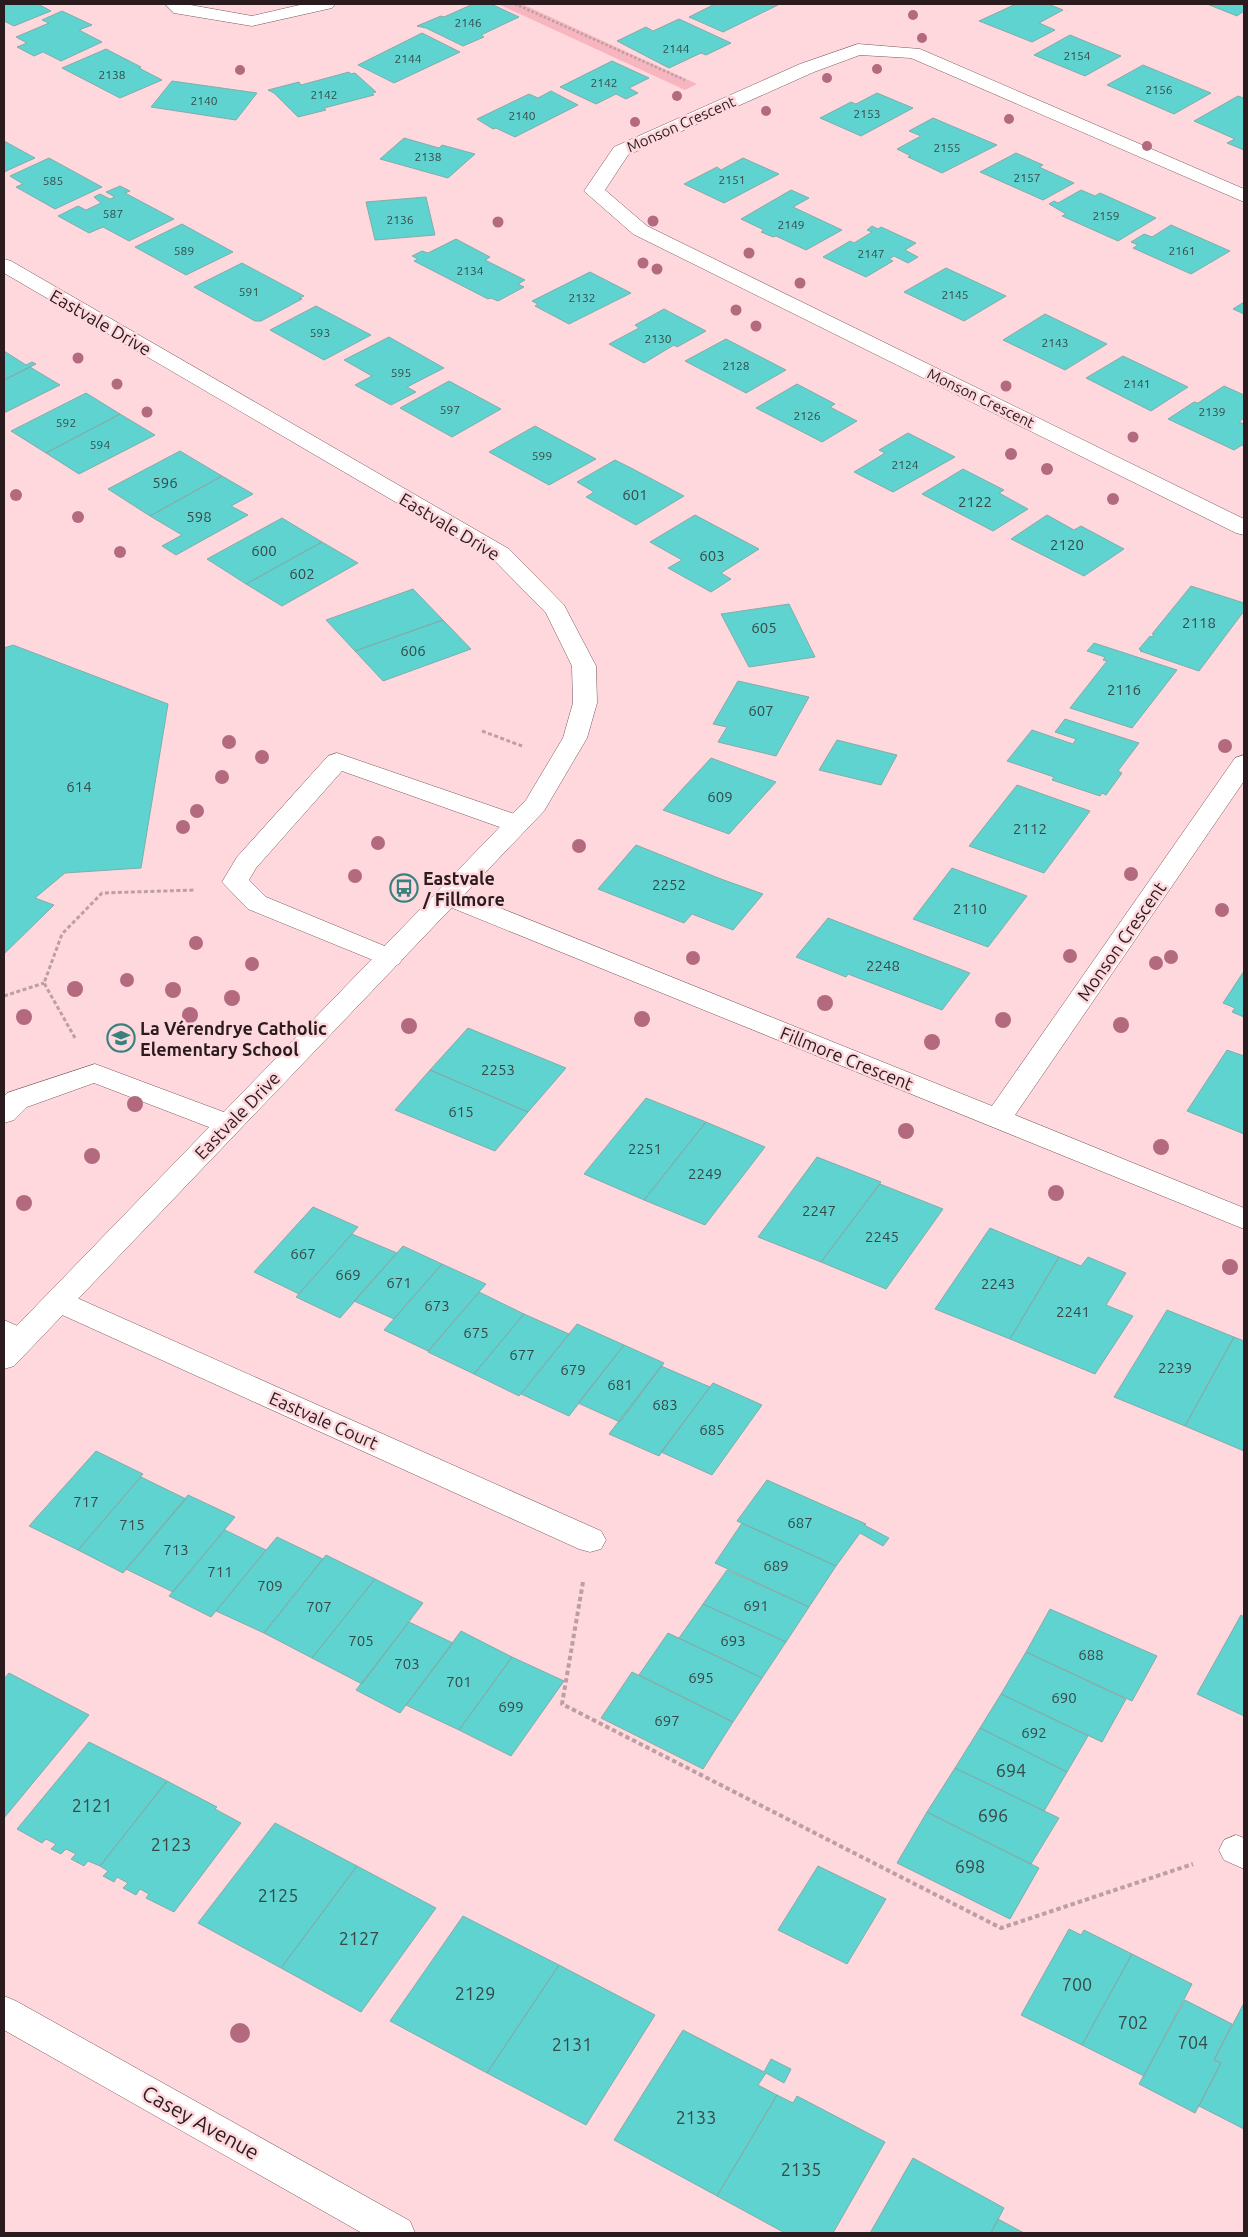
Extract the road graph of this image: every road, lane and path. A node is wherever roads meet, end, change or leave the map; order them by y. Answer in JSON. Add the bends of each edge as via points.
{"nodes":[{"id":1,"x":174,"y":4,"type":"edge"},
{"id":2,"x":326,"y":4,"type":"edge"},
{"id":3,"x":515,"y":4,"type":"edge"},
{"id":4,"x":732,"y":101,"type":"junction"},
{"id":5,"x":1244,"y":196,"type":"edge"},
{"id":6,"x":4,"y":265,"type":"edge"},
{"id":7,"x":1244,"y":528,"type":"edge"},
{"id":8,"x":482,"y":731,"type":"dead end"},
{"id":9,"x":522,"y":746,"type":"dead end"},
{"id":10,"x":1244,"y":763,"type":"edge"},
{"id":11,"x":517,"y":824,"type":"junction"},
{"id":12,"x":235,"y":882,"type":"junction"},
{"id":13,"x":449,"y":897,"type":"junction"},
{"id":14,"x":390,"y":958,"type":"junction"},
{"id":15,"x":44,"y":983,"type":"junction"},
{"id":16,"x":4,"y":996,"type":"edge"},
{"id":17,"x":96,"y":1073,"type":"junction"},
{"id":18,"x":4,"y":1113,"type":"edge"},
{"id":19,"x":998,"y":1119,"type":"junction"},
{"id":20,"x":228,"y":1124,"type":"junction"},
{"id":21,"x":1244,"y":1219,"type":"edge"},
{"id":22,"x":59,"y":1301,"type":"junction"},
{"id":23,"x":10,"y":1343,"type":"edge"},
{"id":24,"x":590,"y":1540,"type":"joint"},
{"id":25,"x":1240,"y":1852,"type":"edge"},
{"id":26,"x":4,"y":2012,"type":"edge"},
{"id":27,"x":397,"y":2233,"type":"edge"}],
"edges":[{"from":1,"to":2,"type":"street","via":[[180,10],[252,21]]},
{"from":3,"to":4,"type":"path"},
{"from":4,"to":5,"type":"street","name":"Monson Crescent","via":[[858,49],[914,53]]},
{"from":4,"to":7,"type":"street","name":"Monson Crescent","via":[[621,151],[594,191],[640,230]]},
{"from":6,"to":11,"type":"street","name":"Eastvale Drive","via":[[501,554],[556,610],[584,666],[585,703],[575,738],[535,805]]},
{"from":8,"to":9,"type":"path"},
{"from":10,"to":19,"type":"street","name":"Monson Crescent"},
{"from":11,"to":12,"type":"street","via":[[337,761],[246,863]]},
{"from":11,"to":13,"type":"street","name":"Eastvale Drive"},
{"from":12,"to":14,"type":"street","via":[[257,903]]},
{"from":12,"to":15,"type":"path","via":[[201,890],[102,893],[62,934]]},
{"from":13,"to":14,"type":"street","name":"Eastvale Drive"},
{"from":13,"to":19,"type":"street","name":"Fillmore Crescent"},
{"from":14,"to":20,"type":"street","name":"Eastvale Drive"},
{"from":15,"to":16,"type":"path"},
{"from":15,"to":17,"type":"path"},
{"from":17,"to":18,"type":"street","via":[[17,1100]]},
{"from":17,"to":20,"type":"street"},
{"from":19,"to":21,"type":"street","name":"Fillmore Crescent"},
{"from":20,"to":22,"type":"street","name":"Eastvale Drive"},
{"from":22,"to":23,"type":"street","name":"Eastvale Drive"},
{"from":22,"to":24,"type":"street","name":"Eastvale Court"},
{"from":24,"to":25,"type":"path","via":[[562,1704],[1001,1928]]},
{"from":26,"to":27,"type":"street","name":"Casey Avenue"}]}
